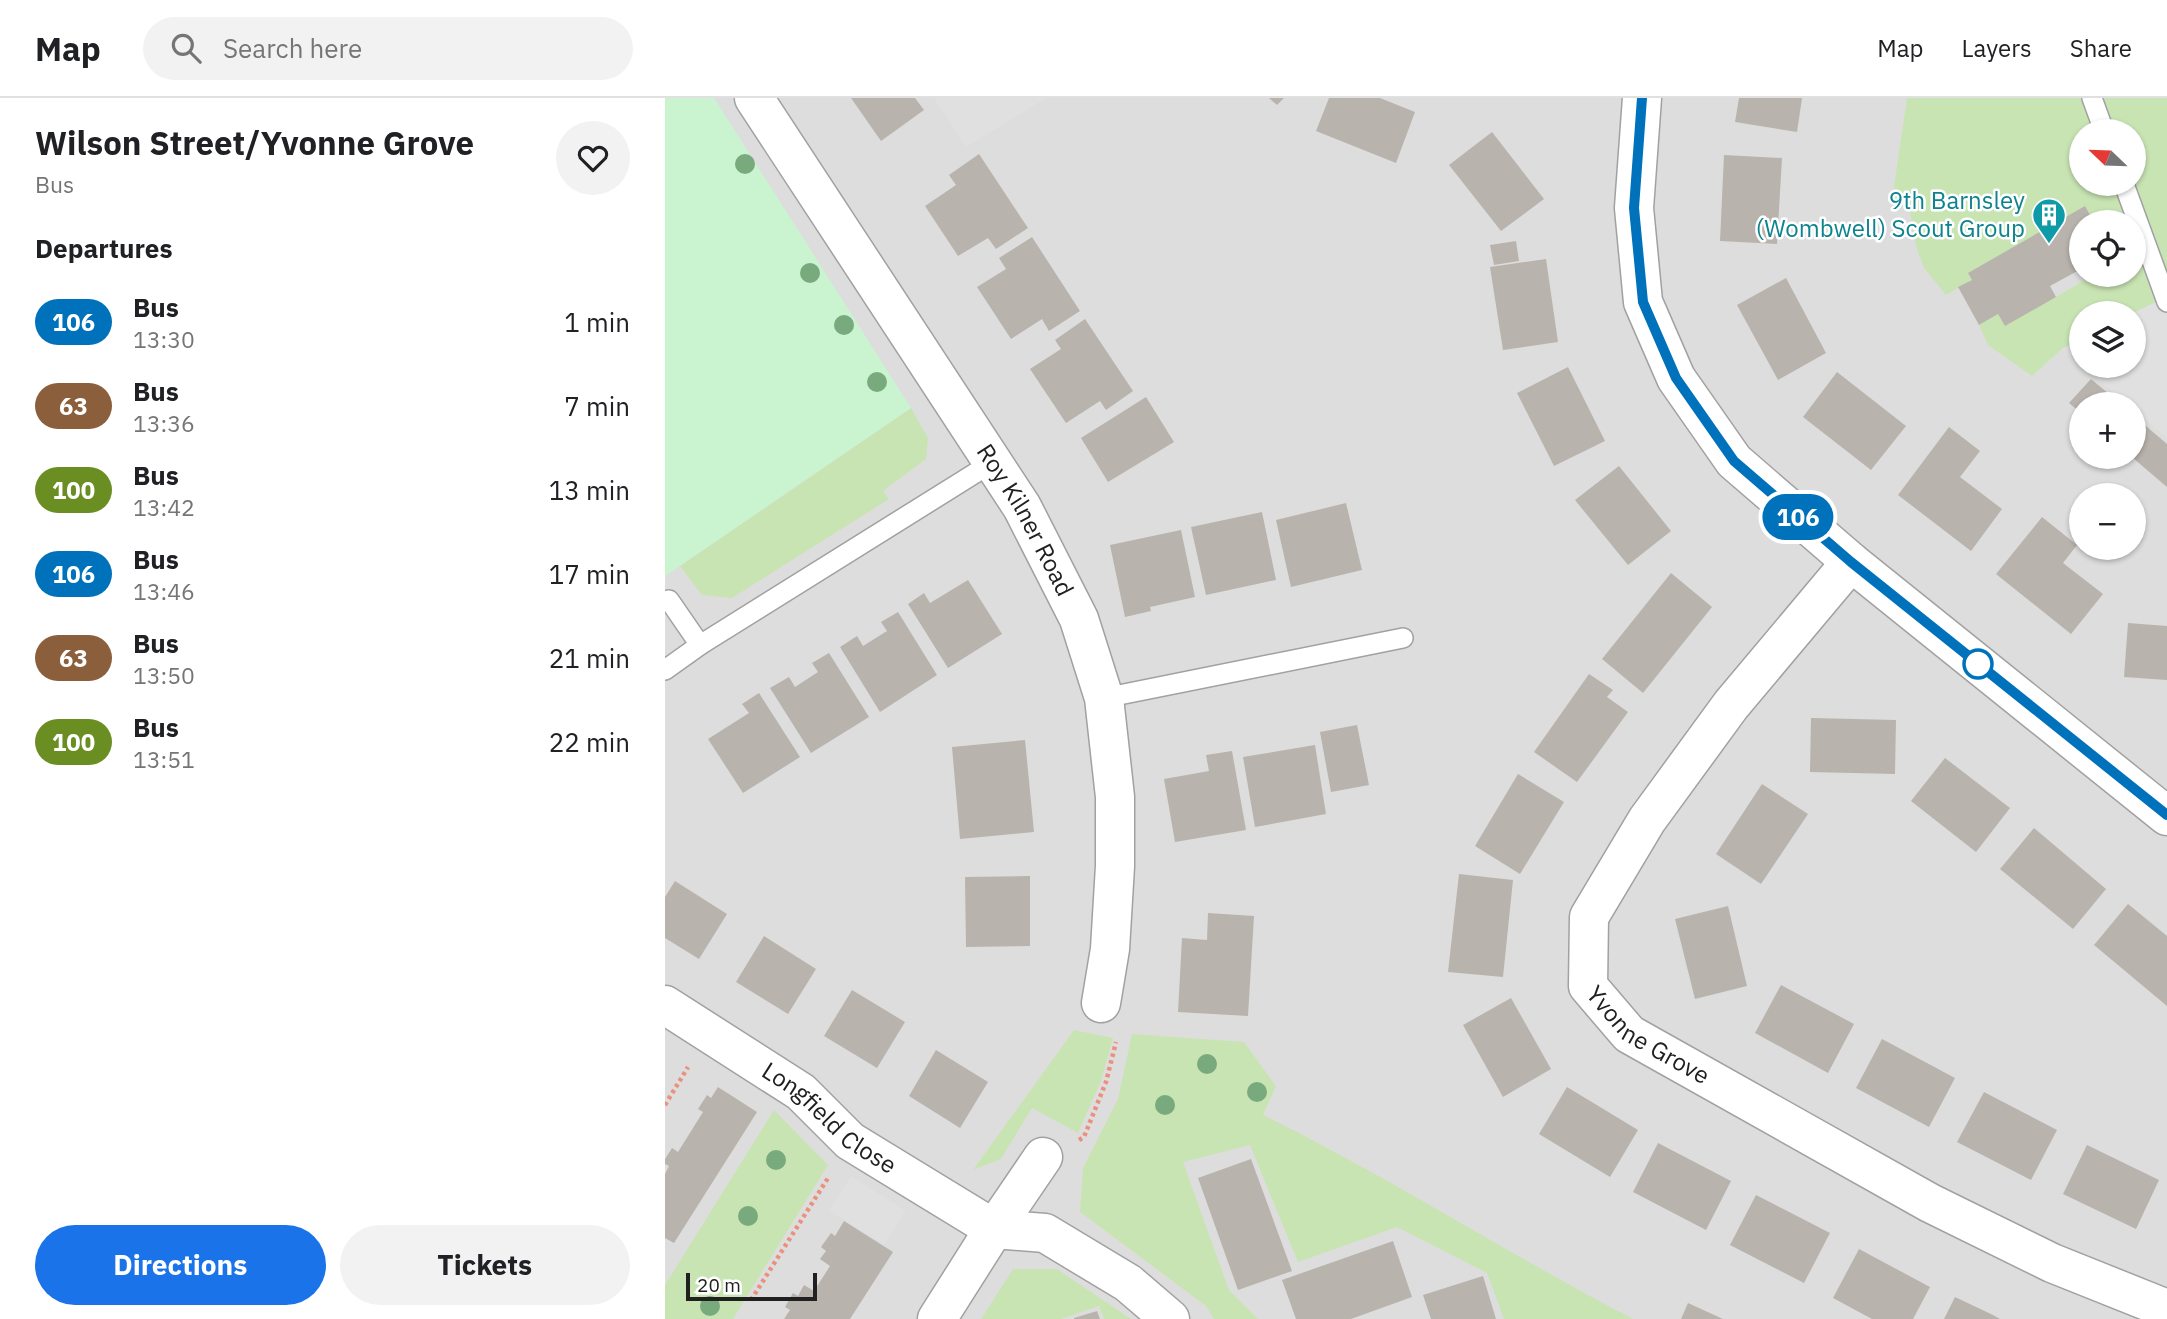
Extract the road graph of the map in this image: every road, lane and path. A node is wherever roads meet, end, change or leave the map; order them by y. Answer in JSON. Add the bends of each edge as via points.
{"nodes":[{"id":1,"x":754,"y":98,"type":"edge"},
{"id":2,"x":1642,"y":98,"type":"edge"},
{"id":3,"x":2092,"y":98,"type":"edge"},
{"id":4,"x":2100,"y":119,"type":"edge"},
{"id":5,"x":2127,"y":196,"type":"edge"},
{"id":6,"x":2167,"y":302,"type":"edge"},
{"id":7,"x":993,"y":462,"type":"junction"},
{"id":8,"x":1851,"y":562,"type":"junction"},
{"id":9,"x":669,"y":600,"type":"dead end"},
{"id":10,"x":1403,"y":638,"type":"dead end"},
{"id":11,"x":700,"y":645,"type":"junction"},
{"id":12,"x":665,"y":670,"type":"edge"},
{"id":13,"x":1104,"y":698,"type":"junction"},
{"id":14,"x":2167,"y":815,"type":"edge"},
{"id":15,"x":1101,"y":1003,"type":"joint"},
{"id":16,"x":665,"y":1005,"type":"edge"},
{"id":17,"x":850,"y":1141,"type":"junction"},
{"id":18,"x":1043,"y":1157,"type":"joint"},
{"id":19,"x":994,"y":1229,"type":"junction"},
{"id":20,"x":751,"y":1300,"type":"dead end"},
{"id":21,"x":2167,"y":1309,"type":"edge"},
{"id":22,"x":937,"y":1319,"type":"edge"},
{"id":23,"x":1170,"y":1319,"type":"edge"}],
"edges":[{"from":1,"to":7,"type":"street","name":"Roy Kilner Road"},
{"from":2,"to":8,"type":"street","via":[[1634,208],[1643,302],[1676,378],[1734,461]]},
{"from":3,"to":4,"type":"lane"},
{"from":5,"to":6,"type":"lane"},
{"from":7,"to":11,"type":"lane"},
{"from":7,"to":13,"type":"street","name":"Roy Kilner Road","via":[[1022,507],[1079,619]]},
{"from":8,"to":14,"type":"street"},
{"from":8,"to":21,"type":"street","name":"Yvonne Grove","via":[[1731,705],[1647,820],[1589,917],[1588,986],[1629,1034],[1930,1203],[2052,1263]]},
{"from":9,"to":11,"type":"lane"},
{"from":10,"to":13,"type":"lane"},
{"from":11,"to":12,"type":"lane"},
{"from":13,"to":15,"type":"street","name":"Roy Kilner Road","via":[[1115,797],[1115,866]]},
{"from":15,"to":18,"type":"path","via":[[1118,1032],[1106,1082],[1084,1137]]},
{"from":16,"to":17,"type":"street","name":"Longfield Close","via":[[800,1092]]},
{"from":17,"to":19,"type":"street","name":"Longfield Close"},
{"from":17,"to":20,"type":"path"},
{"from":18,"to":19,"type":"street"},
{"from":19,"to":22,"type":"street"},
{"from":19,"to":23,"type":"street","via":[[1045,1233],[1128,1283]]}]}
